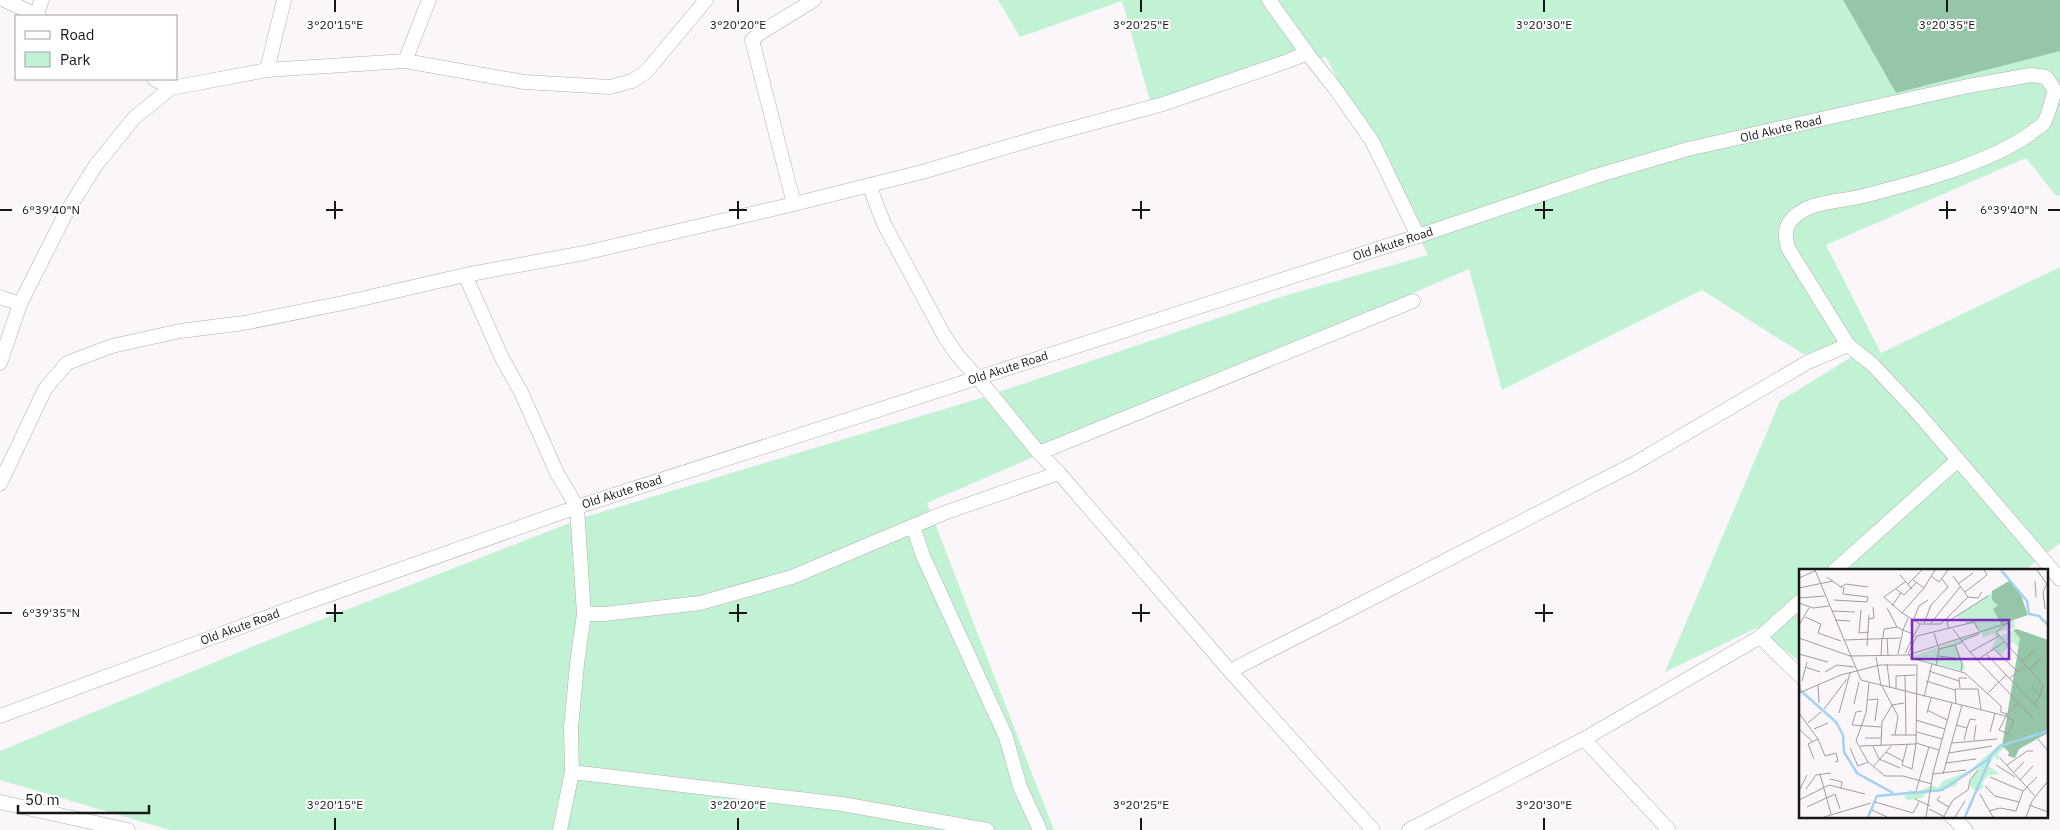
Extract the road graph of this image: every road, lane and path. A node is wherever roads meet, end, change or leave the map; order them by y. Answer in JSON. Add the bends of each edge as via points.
{"nodes":[{"id":1,"x":4,"y":0,"type":"edge"},
{"id":2,"x":42,"y":0,"type":"edge"},
{"id":3,"x":284,"y":0,"type":"edge"},
{"id":4,"x":429,"y":0,"type":"edge"},
{"id":5,"x":706,"y":0,"type":"edge"},
{"id":6,"x":814,"y":0,"type":"edge"},
{"id":7,"x":1269,"y":0,"type":"edge"},
{"id":8,"x":36,"y":15,"type":"edge"},
{"id":9,"x":38,"y":15,"type":"edge"},
{"id":10,"x":1307,"y":53,"type":"junction"},
{"id":11,"x":405,"y":61,"type":"junction"},
{"id":12,"x":267,"y":70,"type":"junction"},
{"id":13,"x":156,"y":80,"type":"edge"},
{"id":14,"x":171,"y":88,"type":"junction"},
{"id":15,"x":869,"y":185,"type":"junction"},
{"id":16,"x":794,"y":204,"type":"junction"},
{"id":17,"x":1418,"y":236,"type":"junction"},
{"id":18,"x":466,"y":275,"type":"junction"},
{"id":19,"x":0,"y":297,"type":"edge"},
{"id":20,"x":1413,"y":301,"type":"dead end"},
{"id":21,"x":20,"y":304,"type":"junction"},
{"id":22,"x":1848,"y":345,"type":"junction"},
{"id":23,"x":0,"y":362,"type":"edge"},
{"id":24,"x":978,"y":378,"type":"junction"},
{"id":25,"x":1038,"y":454,"type":"junction"},
{"id":26,"x":1958,"y":460,"type":"junction"},
{"id":27,"x":1059,"y":474,"type":"junction"},
{"id":28,"x":0,"y":484,"type":"edge"},
{"id":29,"x":577,"y":507,"type":"junction"},
{"id":30,"x":913,"y":526,"type":"junction"},
{"id":31,"x":1836,"y":569,"type":"edge"},
{"id":32,"x":2060,"y":579,"type":"edge"},
{"id":33,"x":1799,"y":602,"type":"edge"},
{"id":34,"x":584,"y":614,"type":"junction"},
{"id":35,"x":1760,"y":637,"type":"junction"},
{"id":36,"x":1230,"y":671,"type":"junction"},
{"id":37,"x":1799,"y":675,"type":"edge"},
{"id":38,"x":0,"y":716,"type":"edge"},
{"id":39,"x":1584,"y":739,"type":"junction"},
{"id":40,"x":572,"y":772,"type":"junction"},
{"id":41,"x":0,"y":802,"type":"edge"},
{"id":42,"x":1953,"y":818,"type":"edge"},
{"id":43,"x":128,"y":830,"type":"edge"},
{"id":44,"x":560,"y":830,"type":"edge"},
{"id":45,"x":987,"y":830,"type":"edge"},
{"id":46,"x":1040,"y":830,"type":"edge"},
{"id":47,"x":1373,"y":830,"type":"edge"},
{"id":48,"x":1409,"y":830,"type":"edge"},
{"id":49,"x":1669,"y":830,"type":"edge"},
{"id":50,"x":1966,"y":830,"type":"edge"}],
"edges":[{"from":1,"to":8,"type":"street"},
{"from":2,"to":9,"type":"street"},
{"from":3,"to":12,"type":"street"},
{"from":4,"to":11,"type":"street"},
{"from":5,"to":11,"type":"street","via":[[646,72],[632,81],[610,87],[524,82]]},
{"from":6,"to":16,"type":"street","via":[[752,40]]},
{"from":7,"to":10,"type":"street"},
{"from":10,"to":15,"type":"street","via":[[1163,104]]},
{"from":10,"to":17,"type":"street","via":[[1372,141]]},
{"from":11,"to":12,"type":"street"},
{"from":12,"to":14,"type":"street"},
{"from":13,"to":14,"type":"street"},
{"from":14,"to":21,"type":"street","via":[[134,118],[96,165],[66,213]]},
{"from":15,"to":16,"type":"street"},
{"from":15,"to":24,"type":"street","via":[[884,224],[945,337]]},
{"from":16,"to":18,"type":"street","via":[[584,253]]},
{"from":17,"to":22,"type":"street","name":"Old Akute Road","via":[[1596,176],[1688,150],[1968,86],[2031,74],[2046,77],[2055,91],[2043,123],[2018,142],[1900,187],[1817,204],[1788,223],[1785,234],[1788,248]]},
{"from":17,"to":24,"type":"street","name":"Old Akute Road"},
{"from":18,"to":28,"type":"street","via":[[348,302],[180,331],[112,346],[67,363],[45,389]]},
{"from":18,"to":29,"type":"street","via":[[557,473]]},
{"from":19,"to":21,"type":"street"},
{"from":20,"to":25,"type":"street"},
{"from":21,"to":23,"type":"street"},
{"from":22,"to":26,"type":"street","via":[[1873,365]]},
{"from":22,"to":36,"type":"street","via":[[1808,362],[1632,465]]},
{"from":24,"to":25,"type":"street"},
{"from":24,"to":29,"type":"street","name":"Old Akute Road"},
{"from":25,"to":27,"type":"street"},
{"from":26,"to":31,"type":"street"},
{"from":26,"to":32,"type":"street"},
{"from":27,"to":30,"type":"street"},
{"from":27,"to":36,"type":"street"},
{"from":29,"to":34,"type":"street"},
{"from":29,"to":38,"type":"street","name":"Old Akute Road","via":[[288,609]]},
{"from":30,"to":34,"type":"street","via":[[792,577],[700,603]]},
{"from":30,"to":46,"type":"street","via":[[927,565],[1006,737],[1020,787]]},
{"from":33,"to":35,"type":"street"},
{"from":34,"to":40,"type":"street","via":[[572,728]]},
{"from":35,"to":37,"type":"street"},
{"from":35,"to":39,"type":"street"},
{"from":36,"to":47,"type":"street"},
{"from":39,"to":48,"type":"street"},
{"from":39,"to":49,"type":"street"},
{"from":40,"to":44,"type":"street"},
{"from":40,"to":45,"type":"street","via":[[842,804]]},
{"from":41,"to":43,"type":"street"},
{"from":42,"to":50,"type":"street"}]}
